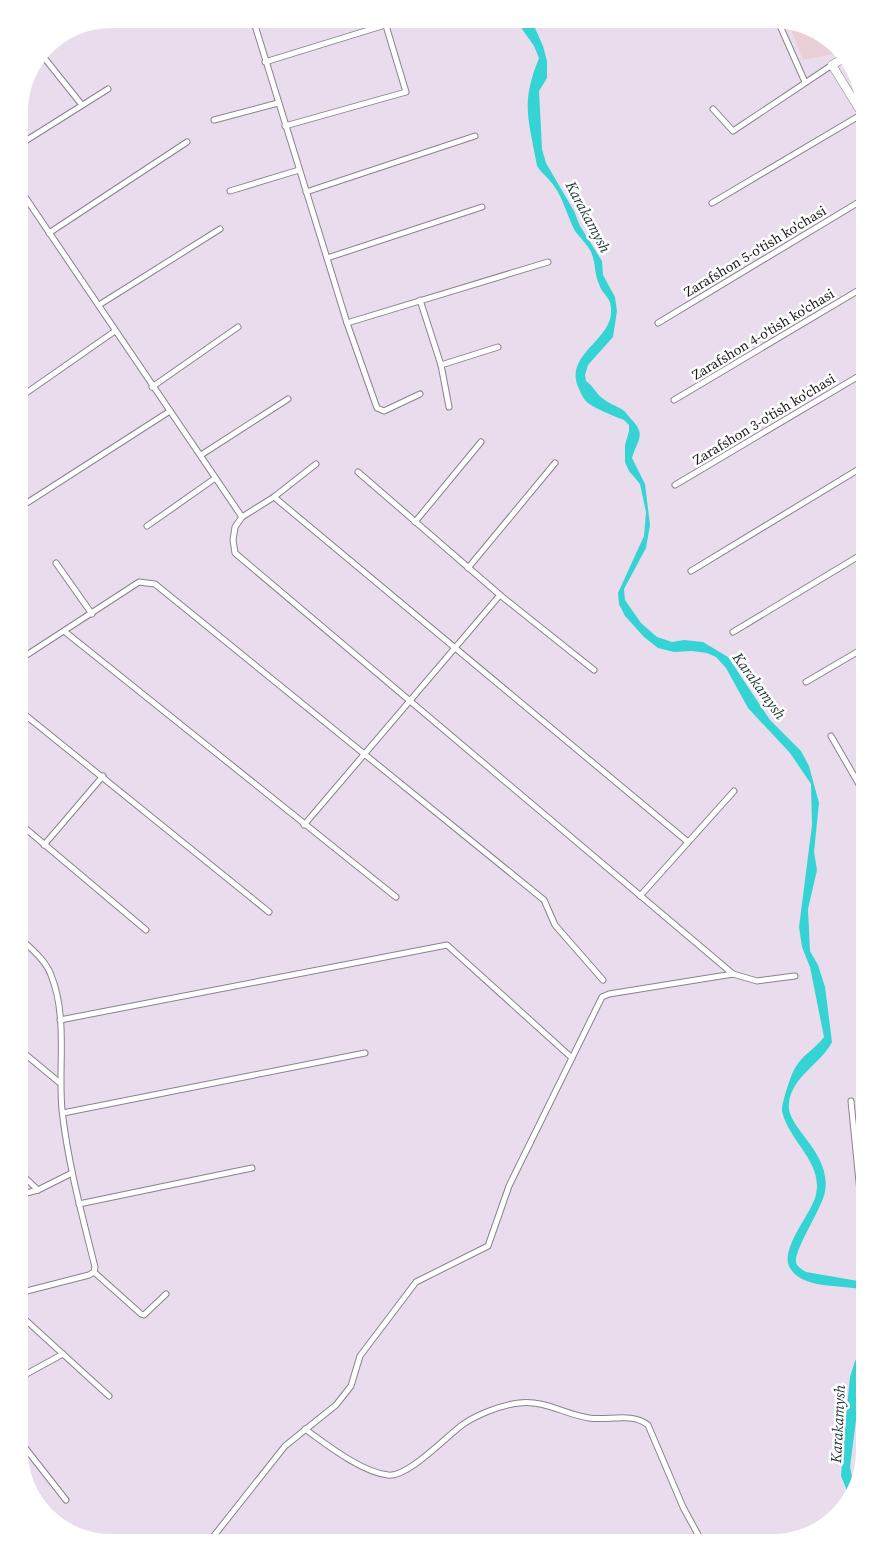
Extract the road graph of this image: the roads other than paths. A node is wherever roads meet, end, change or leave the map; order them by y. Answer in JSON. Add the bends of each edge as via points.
{"nodes":[{"id":1,"x":256,"y":28,"type":"edge"},
{"id":2,"x":376,"y":28,"type":"edge"},
{"id":3,"x":387,"y":28,"type":"edge"},
{"id":4,"x":782,"y":28,"type":"edge"},
{"id":5,"x":46,"y":59,"type":"edge"},
{"id":6,"x":839,"y":61,"type":"edge"},
{"id":7,"x":265,"y":62,"type":"junction"},
{"id":8,"x":832,"y":65,"type":"junction"},
{"id":9,"x":804,"y":82,"type":"junction"},
{"id":10,"x":108,"y":89,"type":"dead end"},
{"id":11,"x":855,"y":101,"type":"edge"},
{"id":12,"x":278,"y":103,"type":"junction"},
{"id":13,"x":82,"y":105,"type":"junction"},
{"id":14,"x":713,"y":109,"type":"dead end"},
{"id":15,"x":214,"y":120,"type":"dead end"},
{"id":16,"x":856,"y":120,"type":"edge"},
{"id":17,"x":286,"y":126,"type":"junction"},
{"id":18,"x":475,"y":136,"type":"dead end"},
{"id":19,"x":28,"y":139,"type":"edge"},
{"id":20,"x":187,"y":142,"type":"dead end"},
{"id":21,"x":299,"y":170,"type":"junction"},
{"id":22,"x":230,"y":190,"type":"dead end"},
{"id":23,"x":306,"y":192,"type":"junction"},
{"id":24,"x":28,"y":202,"type":"edge"},
{"id":25,"x":712,"y":203,"type":"dead end"},
{"id":26,"x":856,"y":204,"type":"edge"},
{"id":27,"x":482,"y":207,"type":"dead end"},
{"id":28,"x":220,"y":229,"type":"dead end"},
{"id":29,"x":49,"y":233,"type":"junction"},
{"id":30,"x":327,"y":258,"type":"junction"},
{"id":31,"x":548,"y":262,"type":"dead end"},
{"id":32,"x":856,"y":292,"type":"edge"},
{"id":33,"x":420,"y":300,"type":"junction"},
{"id":34,"x":98,"y":305,"type":"junction"},
{"id":35,"x":347,"y":323,"type":"junction"},
{"id":36,"x":658,"y":323,"type":"dead end"},
{"id":37,"x":238,"y":327,"type":"dead end"},
{"id":38,"x":115,"y":331,"type":"junction"},
{"id":39,"x":498,"y":347,"type":"dead end"},
{"id":40,"x":441,"y":365,"type":"junction"},
{"id":41,"x":856,"y":378,"type":"edge"},
{"id":42,"x":152,"y":386,"type":"junction"},
{"id":43,"x":28,"y":392,"type":"edge"},
{"id":44,"x":420,"y":394,"type":"dead end"},
{"id":45,"x":288,"y":399,"type":"dead end"},
{"id":46,"x":674,"y":400,"type":"dead end"},
{"id":47,"x":449,"y":407,"type":"dead end"},
{"id":48,"x":170,"y":411,"type":"junction"},
{"id":49,"x":481,"y":442,"type":"dead end"},
{"id":50,"x":201,"y":455,"type":"junction"},
{"id":51,"x":555,"y":463,"type":"dead end"},
{"id":52,"x":316,"y":464,"type":"dead end"},
{"id":53,"x":856,"y":471,"type":"edge"},
{"id":54,"x":358,"y":472,"type":"dead end"},
{"id":55,"x":214,"y":479,"type":"junction"},
{"id":56,"x":675,"y":485,"type":"dead end"},
{"id":57,"x":274,"y":497,"type":"junction"},
{"id":58,"x":28,"y":502,"type":"edge"},
{"id":59,"x":242,"y":516,"type":"junction"},
{"id":60,"x":415,"y":522,"type":"junction"},
{"id":61,"x":147,"y":526,"type":"dead end"},
{"id":62,"x":856,"y":558,"type":"edge"},
{"id":63,"x":56,"y":563,"type":"dead end"},
{"id":64,"x":468,"y":568,"type":"junction"},
{"id":65,"x":691,"y":571,"type":"dead end"},
{"id":66,"x":500,"y":595,"type":"junction"},
{"id":67,"x":92,"y":614,"type":"junction"},
{"id":68,"x":64,"y":631,"type":"junction"},
{"id":69,"x":734,"y":632,"type":"dead end"},
{"id":70,"x":455,"y":649,"type":"junction"},
{"id":71,"x":28,"y":654,"type":"edge"},
{"id":72,"x":856,"y":654,"type":"edge"},
{"id":73,"x":594,"y":670,"type":"dead end"},
{"id":74,"x":806,"y":682,"type":"dead end"},
{"id":75,"x":410,"y":701,"type":"junction"},
{"id":76,"x":28,"y":717,"type":"edge"},
{"id":77,"x":831,"y":736,"type":"dead end"},
{"id":78,"x":363,"y":754,"type":"junction"},
{"id":79,"x":103,"y":776,"type":"junction"},
{"id":80,"x":856,"y":779,"type":"edge"},
{"id":81,"x":734,"y":791,"type":"dead end"},
{"id":82,"x":304,"y":825,"type":"junction"},
{"id":83,"x":28,"y":831,"type":"edge"},
{"id":84,"x":688,"y":842,"type":"junction"},
{"id":85,"x":44,"y":845,"type":"junction"},
{"id":86,"x":640,"y":896,"type":"junction"},
{"id":87,"x":396,"y":897,"type":"dead end"},
{"id":88,"x":270,"y":912,"type":"dead end"},
{"id":89,"x":146,"y":930,"type":"dead end"},
{"id":90,"x":28,"y":946,"type":"edge"},
{"id":91,"x":733,"y":974,"type":"junction"},
{"id":92,"x":795,"y":976,"type":"dead end"},
{"id":93,"x":604,"y":980,"type":"dead end"},
{"id":94,"x":60,"y":1020,"type":"junction"},
{"id":95,"x":365,"y":1053,"type":"dead end"},
{"id":96,"x":28,"y":1056,"type":"edge"},
{"id":97,"x":572,"y":1058,"type":"junction"},
{"id":98,"x":60,"y":1083,"type":"junction"},
{"id":99,"x":851,"y":1101,"type":"dead end"},
{"id":100,"x":63,"y":1113,"type":"junction"},
{"id":101,"x":856,"y":1152,"type":"edge"},
{"id":102,"x":252,"y":1168,"type":"dead end"},
{"id":103,"x":72,"y":1173,"type":"junction"},
{"id":104,"x":28,"y":1181,"type":"edge"},
{"id":105,"x":38,"y":1190,"type":"junction"},
{"id":106,"x":28,"y":1193,"type":"edge"},
{"id":107,"x":79,"y":1204,"type":"junction"},
{"id":108,"x":94,"y":1272,"type":"junction"},
{"id":109,"x":28,"y":1290,"type":"edge"},
{"id":110,"x":166,"y":1294,"type":"dead end"},
{"id":111,"x":28,"y":1322,"type":"edge"},
{"id":112,"x":63,"y":1354,"type":"junction"},
{"id":113,"x":28,"y":1373,"type":"edge"},
{"id":114,"x":109,"y":1396,"type":"dead end"},
{"id":115,"x":304,"y":1429,"type":"junction"},
{"id":116,"x":28,"y":1452,"type":"edge"},
{"id":117,"x":66,"y":1500,"type":"dead end"},
{"id":118,"x":216,"y":1533,"type":"edge"},
{"id":119,"x":698,"y":1534,"type":"edge"}],
"edges":[{"from":1,"to":7,"type":"street"},
{"from":2,"to":7,"type":"street"},
{"from":3,"to":17,"type":"street","via":[[406,92]]},
{"from":4,"to":9,"type":"street"},
{"from":5,"to":13,"type":"street"},
{"from":6,"to":8,"type":"street"},
{"from":7,"to":12,"type":"street"},
{"from":8,"to":9,"type":"street"},
{"from":8,"to":11,"type":"street"},
{"from":9,"to":14,"type":"street","via":[[733,131]]},
{"from":10,"to":13,"type":"street"},
{"from":12,"to":15,"type":"street"},
{"from":12,"to":17,"type":"street"},
{"from":13,"to":19,"type":"street"},
{"from":16,"to":25,"type":"street"},
{"from":17,"to":21,"type":"street"},
{"from":18,"to":23,"type":"street"},
{"from":20,"to":29,"type":"street"},
{"from":21,"to":22,"type":"street"},
{"from":21,"to":23,"type":"street"},
{"from":23,"to":30,"type":"street"},
{"from":24,"to":29,"type":"street"},
{"from":26,"to":36,"type":"street","name":"Zarafshon 5-o'tish ko'chasi"},
{"from":27,"to":30,"type":"street"},
{"from":28,"to":34,"type":"street"},
{"from":29,"to":34,"type":"street"},
{"from":30,"to":35,"type":"street"},
{"from":31,"to":33,"type":"street"},
{"from":32,"to":46,"type":"street","name":"Zarafshon 4-o'tish ko'chasi"},
{"from":33,"to":35,"type":"street"},
{"from":33,"to":40,"type":"street"},
{"from":34,"to":38,"type":"street"},
{"from":35,"to":44,"type":"street","via":[[377,408],[384,411]]},
{"from":37,"to":42,"type":"street"},
{"from":38,"to":42,"type":"street"},
{"from":38,"to":43,"type":"street"},
{"from":39,"to":40,"type":"street"},
{"from":40,"to":47,"type":"street"},
{"from":41,"to":56,"type":"street","name":"Zarafshon 3-o'tish ko'chasi"},
{"from":42,"to":48,"type":"street"},
{"from":45,"to":50,"type":"street"},
{"from":48,"to":50,"type":"street"},
{"from":48,"to":58,"type":"street"},
{"from":49,"to":60,"type":"street"},
{"from":50,"to":55,"type":"street"},
{"from":51,"to":64,"type":"street"},
{"from":52,"to":57,"type":"street"},
{"from":53,"to":65,"type":"street"},
{"from":54,"to":60,"type":"street"},
{"from":55,"to":59,"type":"street"},
{"from":55,"to":61,"type":"street"},
{"from":57,"to":59,"type":"street"},
{"from":57,"to":70,"type":"street"},
{"from":59,"to":75,"type":"street","via":[[232,540],[235,553]]},
{"from":60,"to":64,"type":"street"},
{"from":62,"to":69,"type":"street"},
{"from":63,"to":67,"type":"street"},
{"from":64,"to":66,"type":"street"},
{"from":66,"to":70,"type":"street"},
{"from":66,"to":73,"type":"street"},
{"from":67,"to":68,"type":"street"},
{"from":67,"to":78,"type":"street","via":[[139,582],[155,584]]},
{"from":68,"to":71,"type":"street"},
{"from":68,"to":82,"type":"street"},
{"from":70,"to":75,"type":"street"},
{"from":70,"to":84,"type":"street"},
{"from":72,"to":74,"type":"street"},
{"from":75,"to":78,"type":"street"},
{"from":75,"to":86,"type":"street"},
{"from":76,"to":79,"type":"street"},
{"from":77,"to":80,"type":"street"},
{"from":78,"to":82,"type":"street"},
{"from":78,"to":93,"type":"street","via":[[544,900],[555,925]]},
{"from":79,"to":85,"type":"street"},
{"from":79,"to":88,"type":"street"},
{"from":81,"to":84,"type":"street"},
{"from":82,"to":87,"type":"street"},
{"from":83,"to":85,"type":"street"},
{"from":84,"to":86,"type":"street"},
{"from":85,"to":89,"type":"street"},
{"from":86,"to":91,"type":"street"},
{"from":90,"to":94,"type":"street","via":[[50,973]]},
{"from":91,"to":92,"type":"street","via":[[757,982]]},
{"from":91,"to":97,"type":"street","via":[[602,997]]},
{"from":94,"to":97,"type":"street","via":[[448,945]]},
{"from":94,"to":98,"type":"street"},
{"from":95,"to":100,"type":"street"},
{"from":96,"to":98,"type":"street"},
{"from":97,"to":115,"type":"street","via":[[510,1186],[488,1246],[416,1282],[360,1356],[351,1386],[336,1405]]},
{"from":98,"to":100,"type":"street"},
{"from":99,"to":101,"type":"street"},
{"from":100,"to":103,"type":"street"},
{"from":102,"to":107,"type":"street"},
{"from":103,"to":105,"type":"street"},
{"from":103,"to":107,"type":"street"},
{"from":104,"to":105,"type":"street"},
{"from":105,"to":106,"type":"street"},
{"from":107,"to":108,"type":"street","via":[[96,1266]]},
{"from":108,"to":109,"type":"street"},
{"from":108,"to":110,"type":"street","via":[[144,1315]]},
{"from":111,"to":112,"type":"street"},
{"from":112,"to":113,"type":"street"},
{"from":112,"to":114,"type":"street"},
{"from":115,"to":118,"type":"street","via":[[285,1446]]},
{"from":115,"to":119,"type":"street","via":[[355,1463],[388,1476],[402,1473],[464,1424],[492,1410],[517,1403],[539,1402],[589,1418],[640,1419],[648,1425]]},
{"from":116,"to":117,"type":"street"}]}
